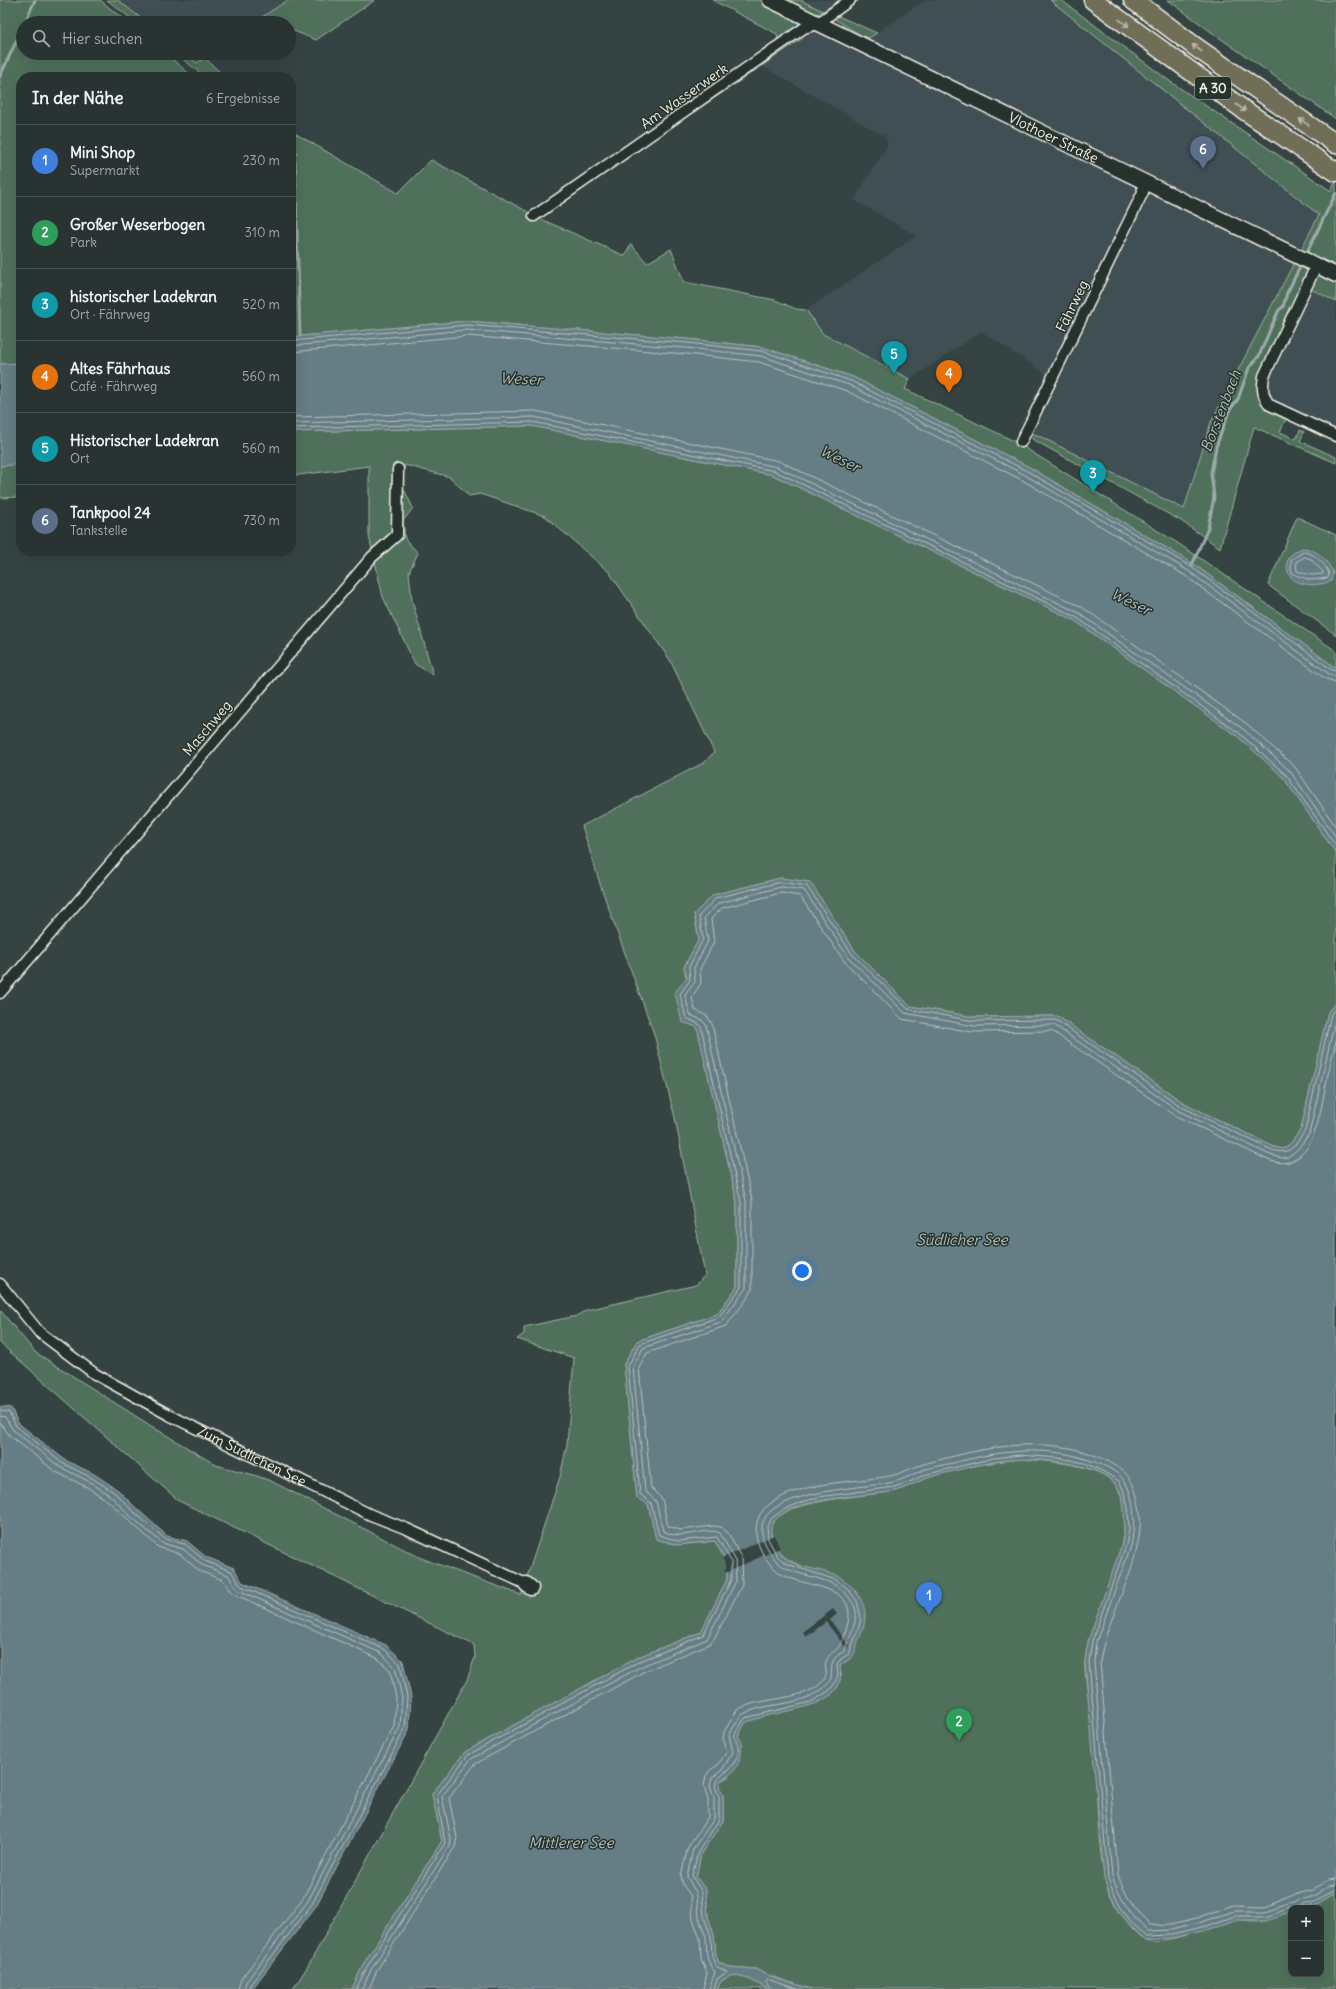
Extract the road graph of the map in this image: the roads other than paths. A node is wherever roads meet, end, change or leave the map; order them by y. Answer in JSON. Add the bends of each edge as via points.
{"nodes":[{"id":1,"x":770,"y":0,"type":"edge"},
{"id":2,"x":850,"y":0,"type":"edge"},
{"id":3,"x":1093,"y":0,"type":"edge"},
{"id":4,"x":1133,"y":0,"type":"edge"},
{"id":5,"x":817,"y":24,"type":"junction"},
{"id":6,"x":1336,"y":144,"type":"edge"},
{"id":7,"x":1336,"y":172,"type":"edge"},
{"id":8,"x":1142,"y":181,"type":"junction"},
{"id":9,"x":534,"y":216,"type":"dead end"},
{"id":10,"x":1316,"y":266,"type":"junction"},
{"id":11,"x":1336,"y":275,"type":"edge"},
{"id":12,"x":1336,"y":436,"type":"edge"},
{"id":13,"x":1021,"y":442,"type":"dead end"},
{"id":14,"x":398,"y":469,"type":"dead end"},
{"id":15,"x":0,"y":993,"type":"edge"},
{"id":16,"x":0,"y":1284,"type":"edge"},
{"id":17,"x":528,"y":1586,"type":"dead end"}],
"edges":[{"from":1,"to":5,"type":"main road","name":"Vlothoer Straße"},
{"from":2,"to":5,"type":"street","name":"Am Wasserwerk"},
{"from":3,"to":7,"type":"highway","number":"A 30","one_way":true,"via":[[1244,110]]},
{"from":6,"to":4,"type":"highway","number":"A 30","one_way":true},
{"from":5,"to":8,"type":"main road","name":"Vlothoer Straße"},
{"from":5,"to":9,"type":"street","name":"Am Wasserwerk","via":[[804,28]]},
{"from":8,"to":10,"type":"main road","name":"Vlothoer Straße"},
{"from":8,"to":13,"type":"street","name":"Fährweg","via":[[1143,192]]},
{"from":10,"to":11,"type":"main road","name":"Vlothoer Straße"},
{"from":10,"to":12,"type":"street","via":[[1264,376],[1262,390],[1270,405]]},
{"from":14,"to":15,"type":"street","name":"Maschweg","via":[[397,535],[372,557]]},
{"from":16,"to":17,"type":"street","name":"Zum Südlichen See","via":[[39,1332],[95,1374],[169,1415],[371,1515],[407,1529]]}]}
